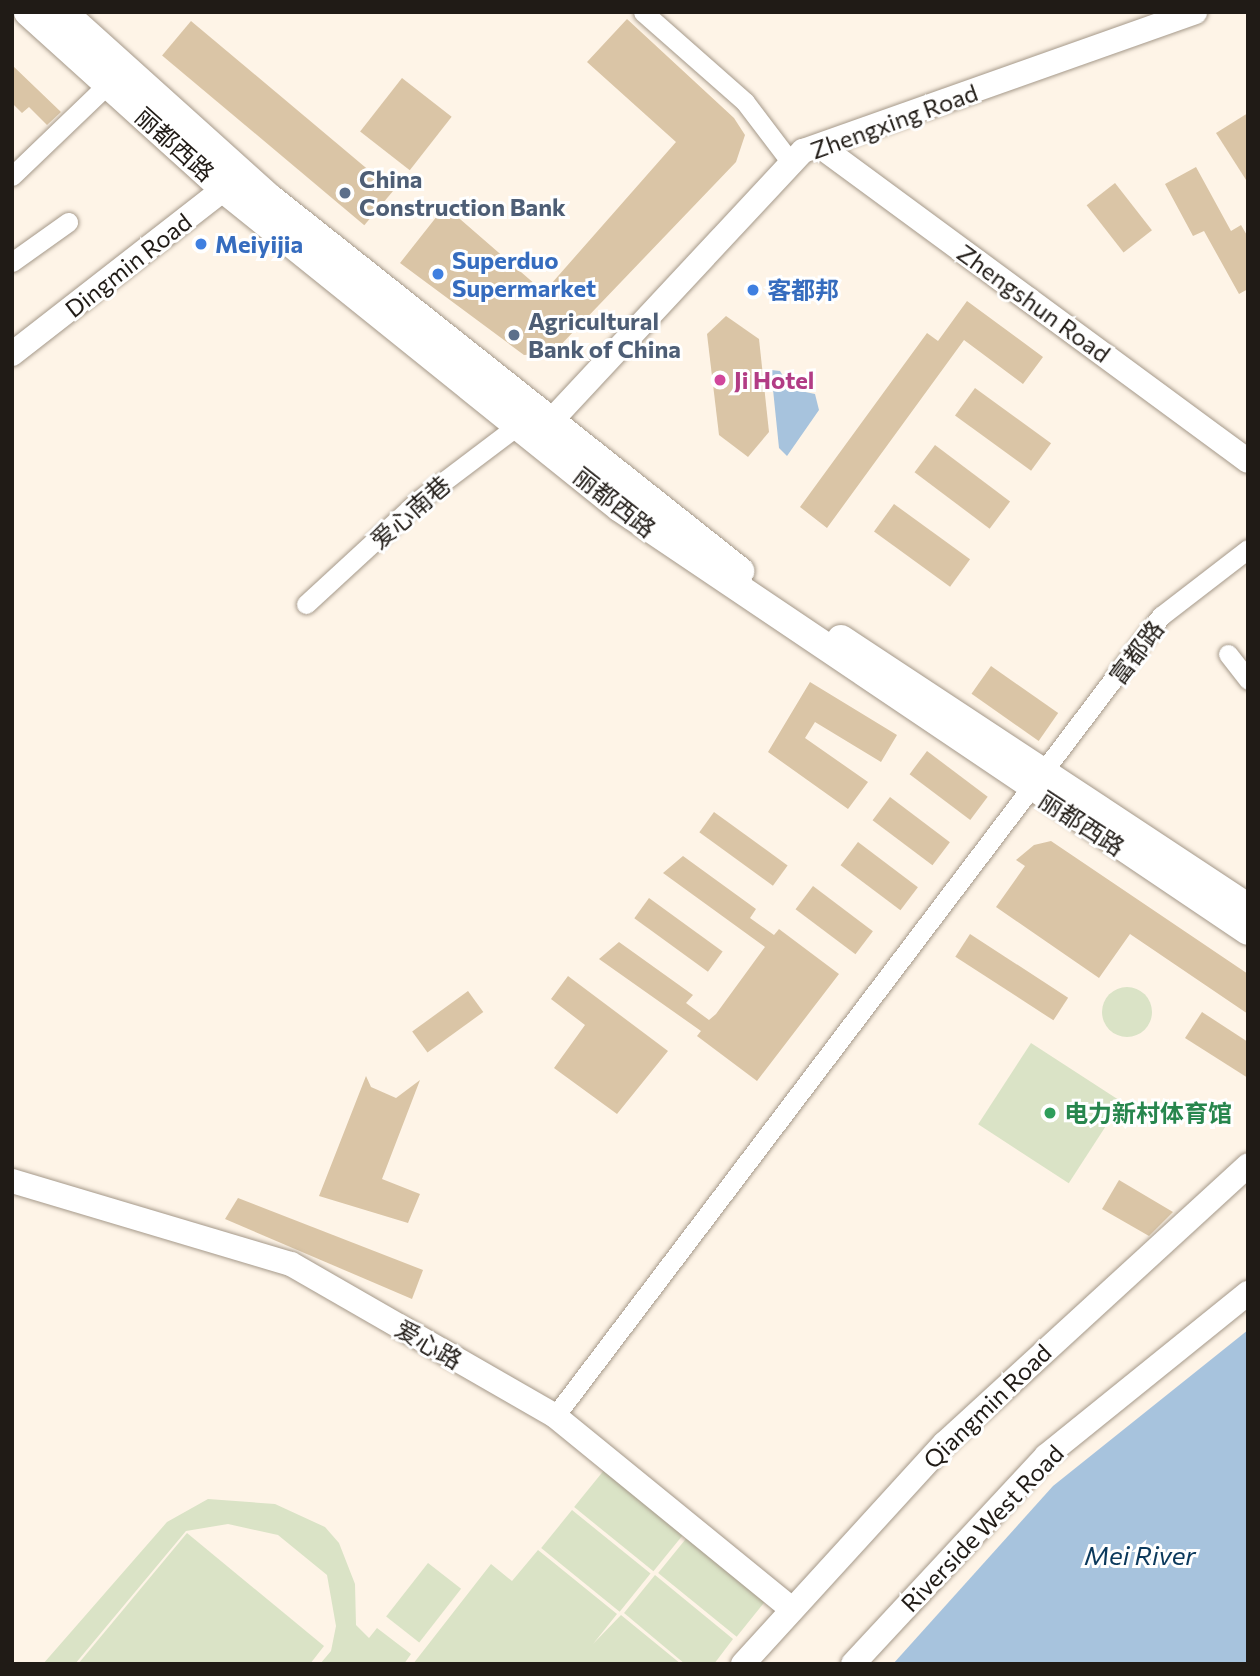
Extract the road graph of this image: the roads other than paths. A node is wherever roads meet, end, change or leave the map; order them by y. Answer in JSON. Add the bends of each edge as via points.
{"nodes":[{"id":1,"x":28,"y":12,"type":"edge"},
{"id":2,"x":63,"y":12,"type":"edge"},
{"id":3,"x":643,"y":12,"type":"edge"},
{"id":4,"x":1195,"y":12,"type":"edge"},
{"id":5,"x":108,"y":84,"type":"junction"},
{"id":6,"x":820,"y":146,"type":"junction"},
{"id":7,"x":792,"y":164,"type":"junction"},
{"id":8,"x":12,"y":176,"type":"edge"},
{"id":9,"x":234,"y":182,"type":"junction"},
{"id":10,"x":68,"y":222,"type":"dead end"},
{"id":11,"x":12,"y":262,"type":"edge"},
{"id":12,"x":12,"y":354,"type":"edge"},
{"id":13,"x":534,"y":429,"type":"junction"},
{"id":14,"x":1248,"y":460,"type":"edge"},
{"id":15,"x":1248,"y":549,"type":"edge"},
{"id":16,"x":306,"y":604,"type":"dead end"},
{"id":17,"x":1228,"y":654,"type":"dead end"},
{"id":18,"x":1248,"y":680,"type":"edge"},
{"id":19,"x":1039,"y":783,"type":"junction"},
{"id":20,"x":1248,"y":907,"type":"edge"},
{"id":21,"x":1248,"y":931,"type":"edge"},
{"id":22,"x":1248,"y":1165,"type":"edge"},
{"id":23,"x":12,"y":1181,"type":"edge"},
{"id":24,"x":1248,"y":1293,"type":"edge"},
{"id":25,"x":555,"y":1416,"type":"junction"},
{"id":26,"x":792,"y":1609,"type":"junction"},
{"id":27,"x":743,"y":1664,"type":"edge"},
{"id":28,"x":853,"y":1664,"type":"edge"}],
"edges":[{"from":1,"to":5,"type":"main road","name":"丽都西路"},
{"from":2,"to":9,"type":"main road","name":"丽都西路"},
{"from":3,"to":7,"type":"street","via":[[745,102]]},
{"from":4,"to":6,"type":"street","name":"Zhengxing Road"},
{"from":5,"to":8,"type":"street"},
{"from":5,"to":9,"type":"main road","name":"丽都西路"},
{"from":6,"to":7,"type":"street","name":"Zhengxing Road","via":[[803,152]]},
{"from":6,"to":14,"type":"street","name":"Zhengshun Road"},
{"from":7,"to":13,"type":"street","name":"Zhengxing Road"},
{"from":9,"to":12,"type":"street","name":"Dingmin Road"},
{"from":9,"to":13,"type":"main road","name":"丽都西路"},
{"from":10,"to":11,"type":"street"},
{"from":13,"to":16,"type":"street","name":"爱心南巷","via":[[419,500]]},
{"from":13,"to":19,"type":"main road","name":"丽都西路"},
{"from":15,"to":19,"type":"street","name":"富都路","via":[[1161,616]]},
{"from":17,"to":18,"type":"street"},
{"from":19,"to":20,"type":"main road","name":"丽都西路"},
{"from":19,"to":21,"type":"main road","name":"丽都西路"},
{"from":19,"to":25,"type":"street","name":"富都路"},
{"from":22,"to":26,"type":"street","name":"Qiangmin Road","via":[[945,1443]]},
{"from":23,"to":25,"type":"street","name":"爱心路","via":[[291,1264]]},
{"from":24,"to":28,"type":"street","name":"Riverside West Road","via":[[1046,1456]]},
{"from":25,"to":26,"type":"street","name":"爱心路"},
{"from":26,"to":27,"type":"street","name":"Qiangmin Road"}]}
